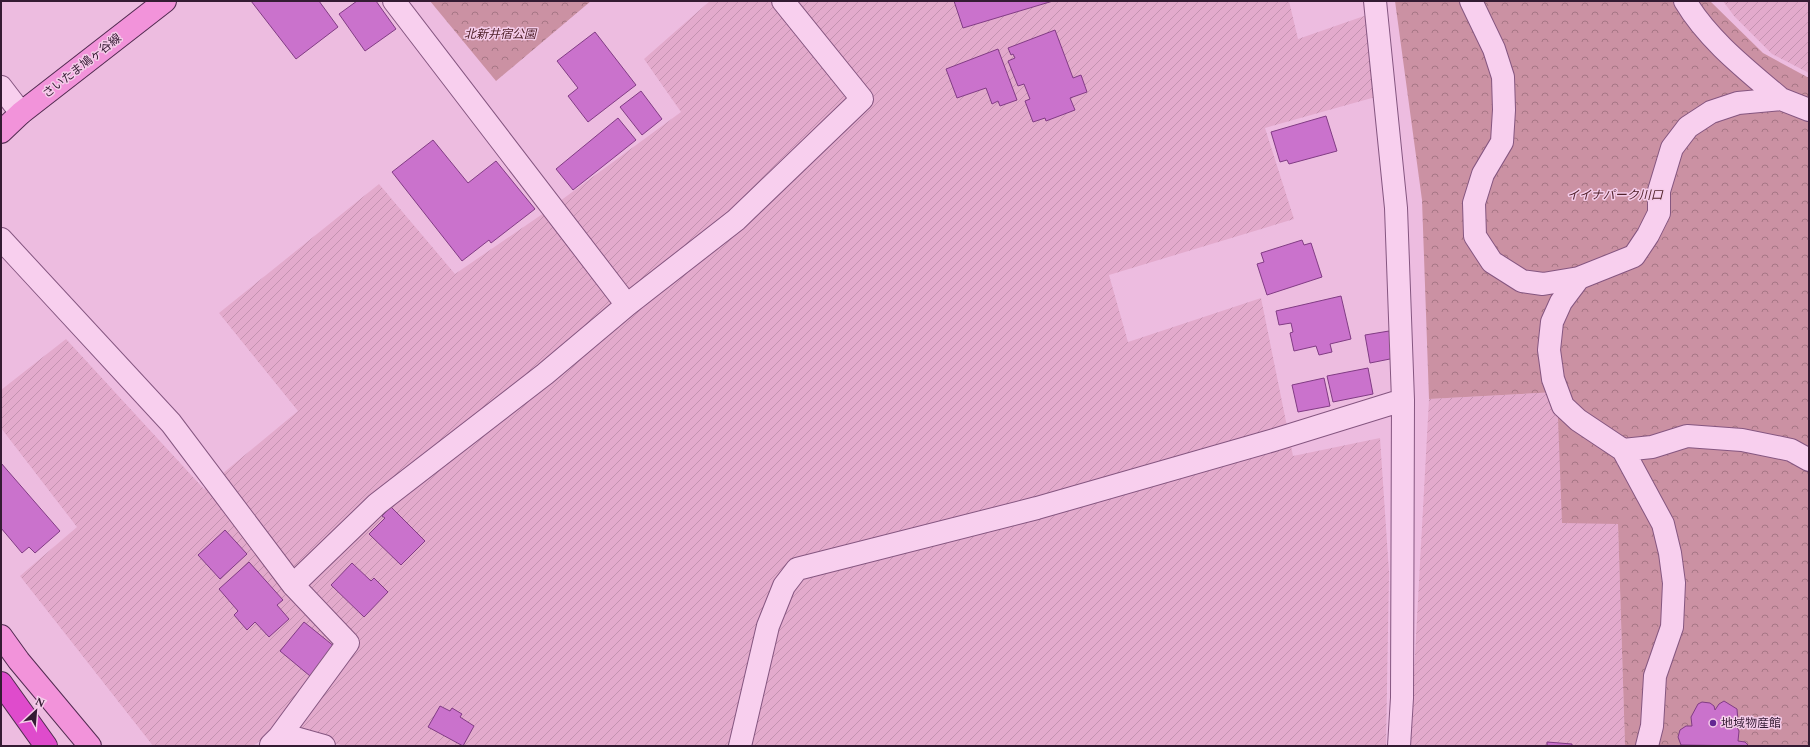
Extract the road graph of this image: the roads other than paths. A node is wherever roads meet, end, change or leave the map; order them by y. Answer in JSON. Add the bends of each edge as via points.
{"nodes":[{"id":1,"x":165,"y":1,"type":"edge"},
{"id":2,"x":394,"y":1,"type":"edge"},
{"id":3,"x":784,"y":1,"type":"edge"},
{"id":4,"x":1375,"y":1,"type":"edge"},
{"id":5,"x":1471,"y":1,"type":"edge"},
{"id":6,"x":1685,"y":1,"type":"edge"},
{"id":7,"x":1,"y":87,"type":"edge"},
{"id":8,"x":1781,"y":99,"type":"junction"},
{"id":9,"x":1809,"y":110,"type":"edge"},
{"id":10,"x":21,"y":114,"type":"junction"},
{"id":11,"x":1,"y":132,"type":"edge"},
{"id":12,"x":1,"y":239,"type":"edge"},
{"id":13,"x":1579,"y":278,"type":"junction"},
{"id":14,"x":626,"y":305,"type":"junction"},
{"id":15,"x":1403,"y":400,"type":"junction"},
{"id":16,"x":1623,"y":450,"type":"junction"},
{"id":17,"x":1809,"y":460,"type":"edge"},
{"id":18,"x":293,"y":585,"type":"junction"},
{"id":19,"x":1,"y":636,"type":"edge"},
{"id":20,"x":1,"y":683,"type":"edge"},
{"id":21,"x":274,"y":742,"type":"edge"},
{"id":22,"x":46,"y":746,"type":"edge"},
{"id":23,"x":90,"y":746,"type":"edge"},
{"id":24,"x":324,"y":746,"type":"edge"},
{"id":25,"x":740,"y":746,"type":"edge"},
{"id":26,"x":1399,"y":746,"type":"edge"},
{"id":27,"x":1647,"y":746,"type":"edge"}],
"edges":[{"from":1,"to":10,"type":"main road","name":"さいたま鳩ヶ谷線"},
{"from":2,"to":14,"type":"street"},
{"from":3,"to":14,"type":"street","via":[[862,99],[736,220]]},
{"from":4,"to":15,"type":"street","via":[[1396,208]]},
{"from":5,"to":13,"type":"street","via":[[1503,76],[1504,110],[1502,142],[1483,174],[1474,203],[1475,236],[1492,262],[1522,281],[1543,284]]},
{"from":6,"to":8,"type":"street","via":[[1717,41]]},
{"from":7,"to":10,"type":"street"},
{"from":8,"to":9,"type":"street"},
{"from":8,"to":13,"type":"street","via":[[1738,103],[1711,112],[1688,127],[1672,148],[1659,191],[1659,213],[1634,256]]},
{"from":10,"to":11,"type":"main road","name":"さいたま鳩ヶ谷線"},
{"from":12,"to":18,"type":"street","via":[[171,423]]},
{"from":13,"to":16,"type":"street","via":[[1561,302],[1552,322],[1549,350],[1553,379],[1563,406],[1578,420]]},
{"from":14,"to":18,"type":"street","via":[[545,374],[377,504]]},
{"from":15,"to":25,"type":"street","via":[[1037,508],[797,569],[784,586],[768,626]]},
{"from":15,"to":26,"type":"street","via":[[1402,698]]},
{"from":16,"to":17,"type":"street","via":[[1652,447],[1687,436],[1742,440],[1791,450]]},
{"from":16,"to":27,"type":"street","via":[[1663,524],[1674,583],[1672,627],[1655,676],[1652,726]]},
{"from":18,"to":21,"type":"street","via":[[348,643]]},
{"from":19,"to":23,"type":"main road"},
{"from":20,"to":22,"type":"highway"},
{"from":21,"to":24,"type":"street","via":[[292,737]]}]}
